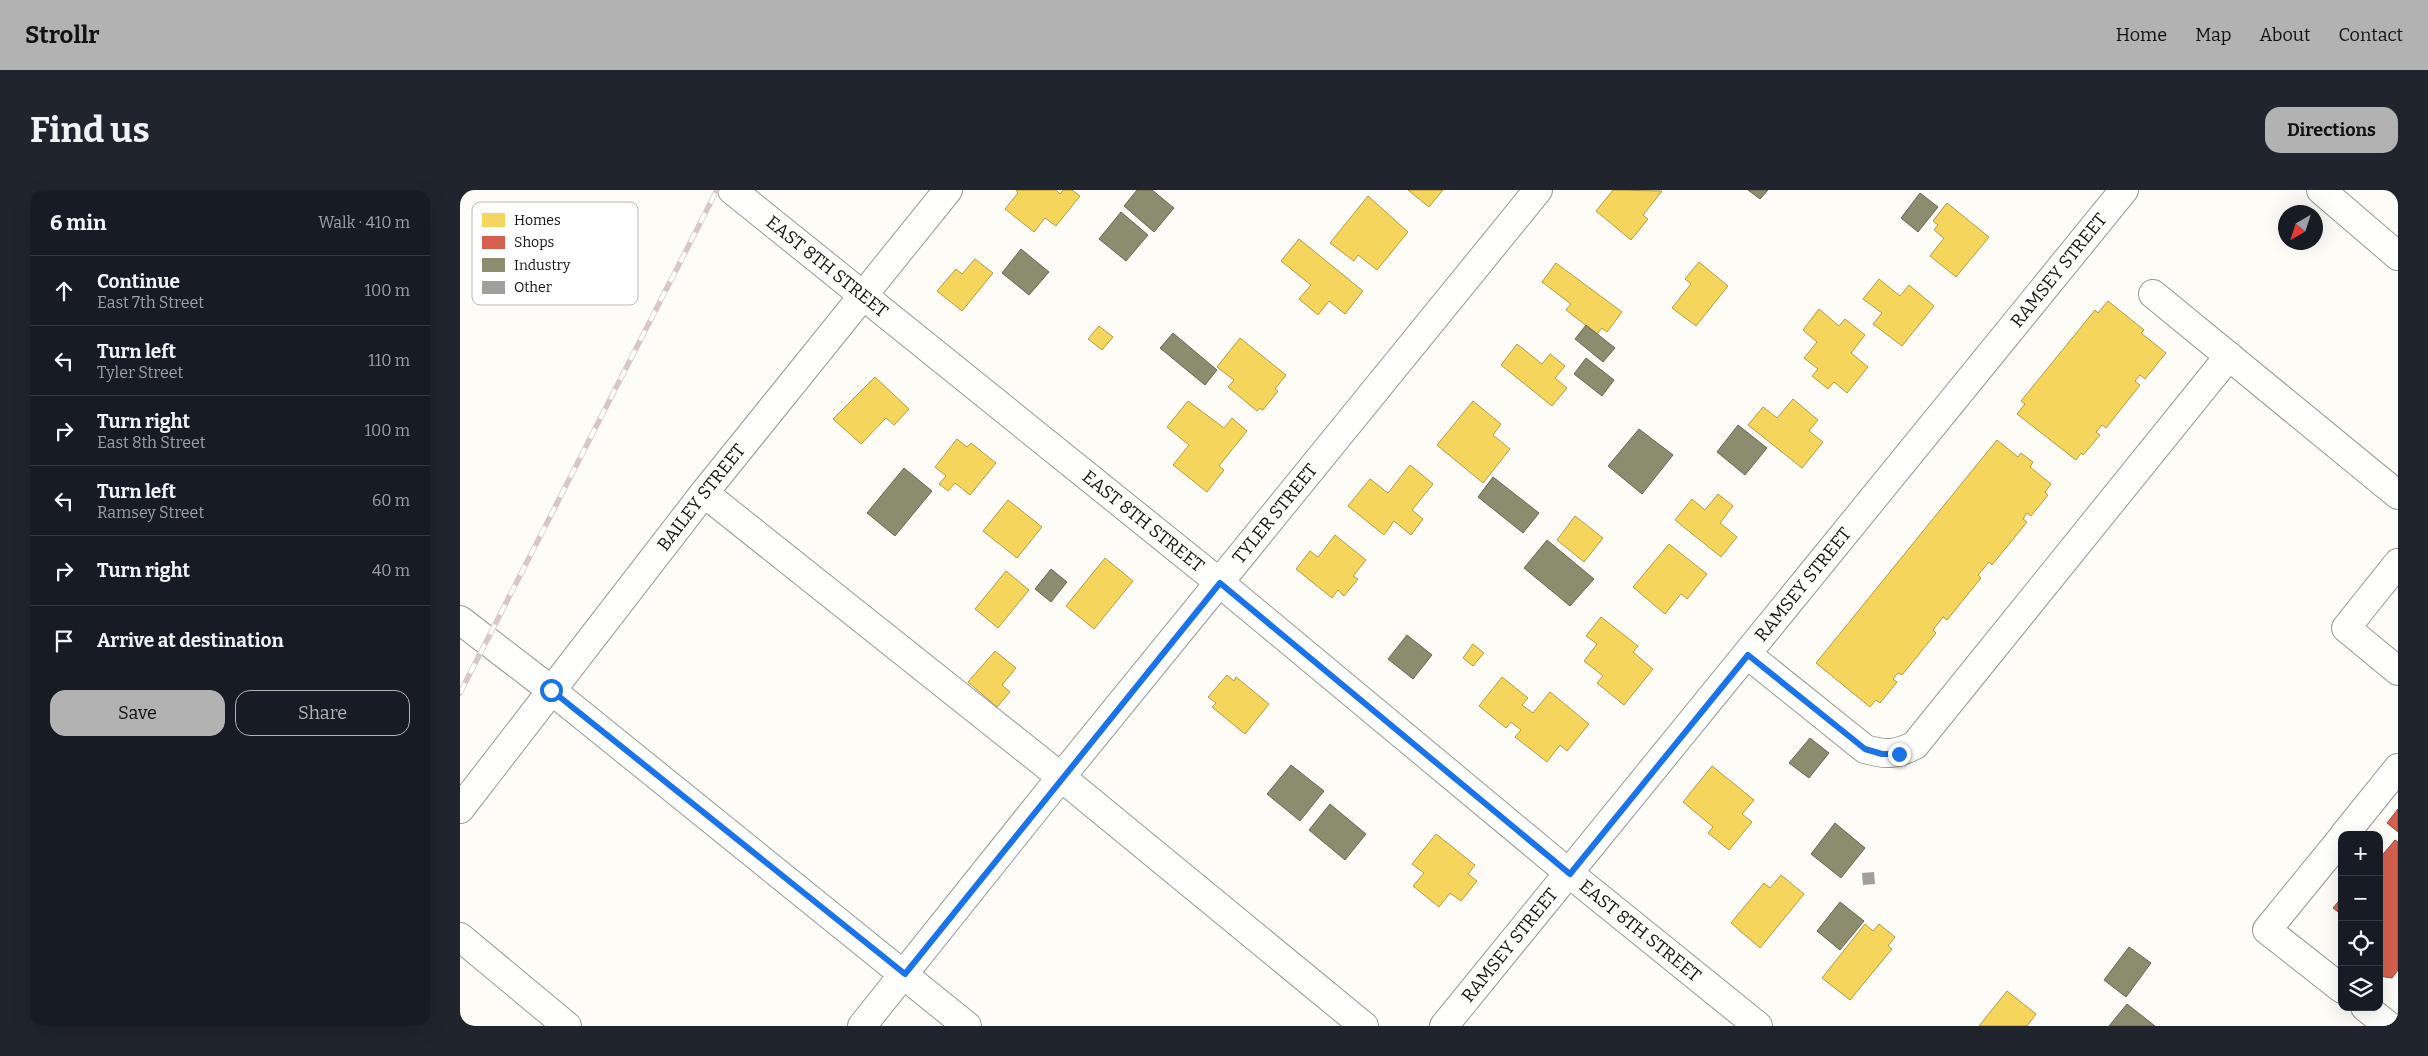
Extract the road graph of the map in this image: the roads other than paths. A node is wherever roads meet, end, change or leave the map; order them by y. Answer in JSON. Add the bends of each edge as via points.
{"nodes":[{"id":1,"x":732,"y":190,"type":"edge"},
{"id":2,"x":948,"y":190,"type":"edge"},
{"id":3,"x":1538,"y":190,"type":"edge"},
{"id":4,"x":2124,"y":190,"type":"edge"},
{"id":5,"x":2321,"y":190,"type":"edge"},
{"id":6,"x":2398,"y":256,"type":"edge"},
{"id":7,"x":862,"y":294,"type":"junction"},
{"id":8,"x":2153,"y":294,"type":"dead end"},
{"id":9,"x":2229,"y":356,"type":"junction"},
{"id":10,"x":704,"y":493,"type":"junction"},
{"id":11,"x":2398,"y":495,"type":"edge"},
{"id":12,"x":2398,"y":563,"type":"edge"},
{"id":13,"x":1220,"y":583,"type":"junction"},
{"id":14,"x":460,"y":620,"type":"edge"},
{"id":15,"x":1748,"y":655,"type":"junction"},
{"id":16,"x":2398,"y":671,"type":"edge"},
{"id":17,"x":551,"y":690,"type":"junction"},
{"id":18,"x":2398,"y":768,"type":"edge"},
{"id":19,"x":1061,"y":777,"type":"junction"},
{"id":20,"x":460,"y":809,"type":"edge"},
{"id":21,"x":2347,"y":831,"type":"edge"},
{"id":22,"x":2338,"y":842,"type":"edge"},
{"id":23,"x":1570,"y":874,"type":"junction"},
{"id":24,"x":460,"y":937,"type":"edge"},
{"id":25,"x":905,"y":974,"type":"junction"},
{"id":26,"x":2338,"y":986,"type":"edge"},
{"id":27,"x":2370,"y":1011,"type":"edge"},
{"id":28,"x":566,"y":1026,"type":"edge"},
{"id":29,"x":862,"y":1026,"type":"edge"},
{"id":30,"x":968,"y":1026,"type":"edge"},
{"id":31,"x":1364,"y":1026,"type":"edge"},
{"id":32,"x":1444,"y":1026,"type":"edge"},
{"id":33,"x":1758,"y":1026,"type":"edge"},
{"id":34,"x":2389,"y":1026,"type":"edge"}],
"edges":[{"from":1,"to":7,"type":"street","name":"EAST 8TH STREET"},
{"from":2,"to":7,"type":"street","name":"BAILEY STREET"},
{"from":3,"to":13,"type":"street","name":"TYLER STREET"},
{"from":4,"to":15,"type":"street","name":"RAMSEY STREET"},
{"from":5,"to":6,"type":"street"},
{"from":7,"to":10,"type":"street","name":"BAILEY STREET"},
{"from":7,"to":13,"type":"street","name":"EAST 8TH STREET"},
{"from":8,"to":9,"type":"street"},
{"from":9,"to":11,"type":"street"},
{"from":9,"to":15,"type":"street","via":[[1914,745],[1899,754],[1865,749]]},
{"from":10,"to":17,"type":"street","name":"BAILEY STREET"},
{"from":10,"to":19,"type":"street"},
{"from":12,"to":16,"type":"street","via":[[2346,628]]},
{"from":13,"to":19,"type":"street","name":"TYLER STREET"},
{"from":13,"to":23,"type":"street","name":"EAST 8TH STREET"},
{"from":14,"to":17,"type":"street"},
{"from":15,"to":23,"type":"street","name":"RAMSEY STREET"},
{"from":17,"to":20,"type":"street","name":"BAILEY STREET"},
{"from":17,"to":25,"type":"street"},
{"from":18,"to":21,"type":"street"},
{"from":19,"to":25,"type":"street","name":"TYLER STREET"},
{"from":19,"to":31,"type":"street"},
{"from":22,"to":26,"type":"street","via":[[2267,930]]},
{"from":23,"to":32,"type":"street","name":"RAMSEY STREET"},
{"from":23,"to":33,"type":"street","name":"EAST 8TH STREET"},
{"from":24,"to":28,"type":"street"},
{"from":25,"to":29,"type":"street","name":"TYLER STREET"},
{"from":25,"to":30,"type":"street"},
{"from":27,"to":34,"type":"street"}]}
